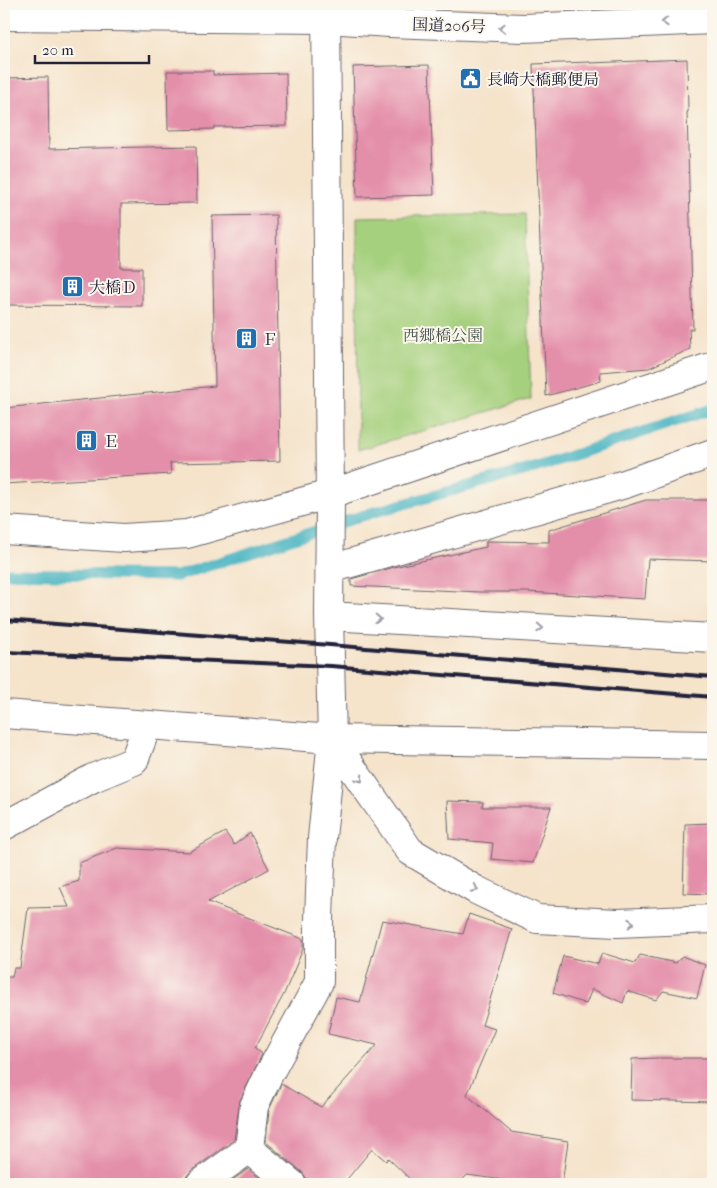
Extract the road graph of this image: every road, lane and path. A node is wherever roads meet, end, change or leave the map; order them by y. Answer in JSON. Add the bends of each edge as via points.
{"nodes":[{"id":1,"x":326,"y":11,"type":"edge"},
{"id":2,"x":4,"y":16,"type":"edge"},
{"id":3,"x":713,"y":20,"type":"edge"},
{"id":4,"x":713,"y":366,"type":"edge"},
{"id":5,"x":713,"y":454,"type":"edge"},
{"id":6,"x":330,"y":497,"type":"junction"},
{"id":7,"x":4,"y":530,"type":"edge"},
{"id":8,"x":330,"y":561,"type":"junction"},
{"id":9,"x":329,"y":616,"type":"junction"},
{"id":10,"x":713,"y":638,"type":"edge"},
{"id":11,"x":4,"y":714,"type":"edge"},
{"id":12,"x":147,"y":726,"type":"junction"},
{"id":13,"x":332,"y":739,"type":"junction"},
{"id":14,"x":713,"y":745,"type":"edge"},
{"id":15,"x":4,"y":826,"type":"edge"},
{"id":16,"x":713,"y":919,"type":"edge"},
{"id":17,"x":249,"y":1149,"type":"junction"},
{"id":18,"x":200,"y":1184,"type":"edge"},
{"id":19,"x":292,"y":1184,"type":"edge"}],
"edges":[{"from":1,"to":2,"type":"main road","name":"国道206号"},
{"from":3,"to":1,"type":"main road","name":"国道206号","one_way":true,"via":[[523,28],[390,23]]},
{"from":1,"to":6,"type":"main road"},
{"from":4,"to":6,"type":"main road"},
{"from":5,"to":8,"type":"main road","via":[[625,484]]},
{"from":6,"to":7,"type":"main road","via":[[187,534],[124,538]]},
{"from":6,"to":8,"type":"main road"},
{"from":8,"to":9,"type":"main road"},
{"from":9,"to":10,"type":"main road","one_way":true},
{"from":9,"to":13,"type":"main road"},
{"from":11,"to":12,"type":"main road"},
{"from":12,"to":13,"type":"main road"},
{"from":12,"to":15,"type":"main road","via":[[134,761],[93,778]]},
{"from":13,"to":14,"type":"main road"},
{"from":13,"to":16,"type":"main road","one_way":true,"via":[[410,851],[476,890],[537,919],[617,923]]},
{"from":13,"to":17,"type":"main road","via":[[322,838],[319,982],[254,1106]]},
{"from":17,"to":18,"type":"main road"},
{"from":17,"to":19,"type":"main road"}]}
